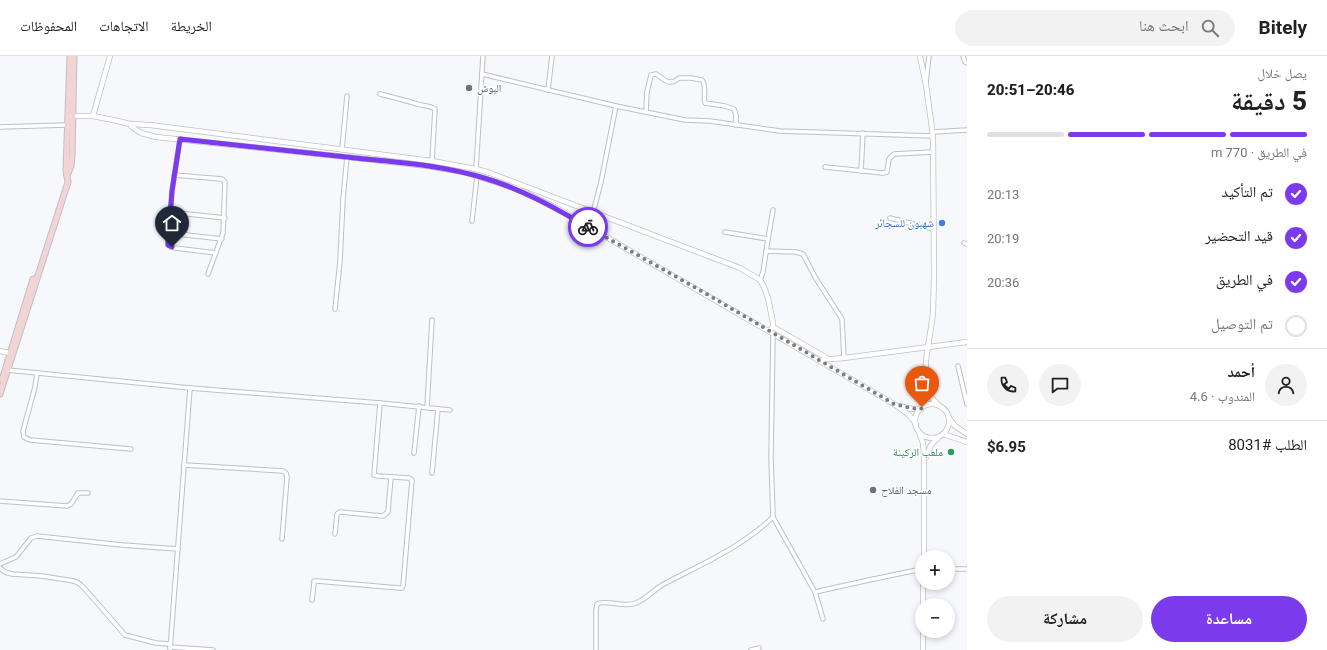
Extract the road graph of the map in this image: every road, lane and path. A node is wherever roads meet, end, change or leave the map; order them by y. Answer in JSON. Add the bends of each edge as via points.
{"nodes":[{"id":1,"x":70,"y":56,"type":"edge"},
{"id":2,"x":74,"y":56,"type":"edge"},
{"id":3,"x":110,"y":56,"type":"edge"},
{"id":4,"x":484,"y":56,"type":"edge"},
{"id":5,"x":552,"y":56,"type":"edge"},
{"id":6,"x":920,"y":56,"type":"edge"},
{"id":7,"x":929,"y":56,"type":"edge"},
{"id":8,"x":963,"y":56,"type":"edge"},
{"id":9,"x":967,"y":63,"type":"edge"},
{"id":10,"x":482,"y":74,"type":"junction"},
{"id":11,"x":926,"y":85,"type":"junction"},
{"id":12,"x":548,"y":90,"type":"junction"},
{"id":13,"x":380,"y":94,"type":"dead end"},
{"id":14,"x":348,"y":96,"type":"dead end"},
{"id":15,"x":616,"y":106,"type":"junction"},
{"id":16,"x":646,"y":112,"type":"junction"},
{"id":17,"x":70,"y":116,"type":"junction"},
{"id":18,"x":93,"y":116,"type":"junction"},
{"id":19,"x":130,"y":124,"type":"junction"},
{"id":20,"x":67,"y":125,"type":"junction"},
{"id":21,"x":736,"y":125,"type":"junction"},
{"id":22,"x":0,"y":127,"type":"edge"},
{"id":23,"x":967,"y":130,"type":"edge"},
{"id":24,"x":863,"y":133,"type":"junction"},
{"id":25,"x":933,"y":134,"type":"junction"},
{"id":26,"x":180,"y":139,"type":"junction"},
{"id":27,"x":264,"y":140,"type":"junction"},
{"id":28,"x":263,"y":148,"type":"junction"},
{"id":29,"x":342,"y":149,"type":"junction"},
{"id":30,"x":933,"y":152,"type":"junction"},
{"id":31,"x":347,"y":157,"type":"junction"},
{"id":32,"x":432,"y":161,"type":"junction"},
{"id":33,"x":825,"y":167,"type":"dead end"},
{"id":34,"x":476,"y":169,"type":"junction"},
{"id":35,"x":861,"y":171,"type":"junction"},
{"id":36,"x":174,"y":175,"type":"junction"},
{"id":37,"x":477,"y":176,"type":"junction"},
{"id":38,"x":66,"y":177,"type":"junction"},
{"id":39,"x":545,"y":193,"type":"junction"},
{"id":40,"x":543,"y":201,"type":"junction"},
{"id":41,"x":774,"y":210,"type":"dead end"},
{"id":42,"x":169,"y":212,"type":"junction"},
{"id":43,"x":593,"y":212,"type":"junction"},
{"id":44,"x":225,"y":218,"type":"junction"},
{"id":45,"x":890,"y":218,"type":"dead end"},
{"id":46,"x":472,"y":221,"type":"dead end"},
{"id":47,"x":589,"y":228,"type":"junction"},
{"id":48,"x":933,"y":229,"type":"junction"},
{"id":49,"x":725,"y":232,"type":"dead end"},
{"id":50,"x":168,"y":233,"type":"junction"},
{"id":51,"x":222,"y":239,"type":"junction"},
{"id":52,"x":768,"y":239,"type":"junction"},
{"id":53,"x":766,"y":251,"type":"junction"},
{"id":54,"x":216,"y":253,"type":"junction"},
{"id":55,"x":208,"y":274,"type":"dead end"},
{"id":56,"x":760,"y":280,"type":"junction"},
{"id":57,"x":335,"y":309,"type":"dead end"},
{"id":58,"x":432,"y":320,"type":"dead end"},
{"id":59,"x":773,"y":327,"type":"junction"},
{"id":60,"x":771,"y":332,"type":"junction"},
{"id":61,"x":967,"y":342,"type":"edge"},
{"id":62,"x":928,"y":346,"type":"junction"},
{"id":63,"x":0,"y":351,"type":"edge"},
{"id":64,"x":9,"y":353,"type":"junction"},
{"id":65,"x":828,"y":358,"type":"junction"},
{"id":66,"x":844,"y":358,"type":"junction"},
{"id":67,"x":819,"y":360,"type":"junction"},
{"id":68,"x":958,"y":366,"type":"dead end"},
{"id":69,"x":6,"y":370,"type":"junction"},
{"id":70,"x":37,"y":373,"type":"junction"},
{"id":71,"x":926,"y":382,"type":"junction"},
{"id":72,"x":0,"y":387,"type":"edge"},
{"id":73,"x":190,"y":388,"type":"junction"},
{"id":74,"x":0,"y":394,"type":"edge"},
{"id":75,"x":380,"y":403,"type":"junction"},
{"id":76,"x":894,"y":404,"type":"junction"},
{"id":77,"x":967,"y":404,"type":"edge"},
{"id":78,"x":419,"y":406,"type":"junction"},
{"id":79,"x":939,"y":406,"type":"junction"},
{"id":80,"x":427,"y":407,"type":"junction"},
{"id":81,"x":438,"y":409,"type":"junction"},
{"id":82,"x":921,"y":409,"type":"junction"},
{"id":83,"x":450,"y":410,"type":"dead end"},
{"id":84,"x":948,"y":417,"type":"junction"},
{"id":85,"x":916,"y":424,"type":"junction"},
{"id":86,"x":920,"y":432,"type":"junction"},
{"id":87,"x":967,"y":434,"type":"edge"},
{"id":88,"x":942,"y":435,"type":"junction"},
{"id":89,"x":967,"y":442,"type":"edge"},
{"id":90,"x":131,"y":449,"type":"dead end"},
{"id":91,"x":414,"y":453,"type":"dead end"},
{"id":92,"x":924,"y":463,"type":"junction"},
{"id":93,"x":184,"y":465,"type":"junction"},
{"id":94,"x":432,"y":473,"type":"dead end"},
{"id":95,"x":391,"y":477,"type":"junction"},
{"id":96,"x":88,"y":493,"type":"dead end"},
{"id":97,"x":0,"y":501,"type":"edge"},
{"id":98,"x":773,"y":517,"type":"junction"},
{"id":99,"x":335,"y":534,"type":"dead end"},
{"id":100,"x":282,"y":539,"type":"dead end"},
{"id":101,"x":178,"y":549,"type":"junction"},
{"id":102,"x":924,"y":550,"type":"edge"},
{"id":103,"x":0,"y":564,"type":"edge"},
{"id":104,"x":0,"y":568,"type":"edge"},
{"id":105,"x":967,"y":568,"type":"edge"},
{"id":106,"x":955,"y":569,"type":"edge"},
{"id":107,"x":915,"y":570,"type":"edge"},
{"id":108,"x":815,"y":592,"type":"junction"},
{"id":109,"x":312,"y":600,"type":"dead end"},
{"id":110,"x":823,"y":619,"type":"dead end"},
{"id":111,"x":923,"y":638,"type":"edge"},
{"id":112,"x":170,"y":647,"type":"edge"},
{"id":113,"x":759,"y":648,"type":"dead end"},
{"id":114,"x":213,"y":650,"type":"edge"},
{"id":115,"x":596,"y":650,"type":"edge"},
{"id":116,"x":751,"y":650,"type":"edge"},
{"id":117,"x":923,"y":650,"type":"edge"}],
"edges":[{"from":1,"to":17,"type":"main road"},
{"from":2,"to":17,"type":"main road"},
{"from":3,"to":18,"type":"street"},
{"from":4,"to":10,"type":"street"},
{"from":5,"to":12,"type":"street"},
{"from":6,"to":11,"type":"street"},
{"from":7,"to":11,"type":"street"},
{"from":8,"to":9,"type":"street"},
{"from":10,"to":12,"type":"street"},
{"from":10,"to":34,"type":"street"},
{"from":11,"to":25,"type":"street"},
{"from":12,"to":15,"type":"street"},
{"from":13,"to":32,"type":"street","via":[[435,109]]},
{"from":14,"to":29,"type":"street"},
{"from":15,"to":16,"type":"street"},
{"from":15,"to":43,"type":"street"},
{"from":16,"to":21,"type":"street","via":[[685,120]]},
{"from":16,"to":21,"type":"street","via":[[651,75],[657,75],[670,83],[679,78],[697,79],[705,84],[706,103],[734,109]]},
{"from":17,"to":18,"type":"street"},
{"from":17,"to":20,"type":"main road"},
{"from":17,"to":38,"type":"main road","via":[[72,160]]},
{"from":18,"to":19,"type":"street"},
{"from":19,"to":26,"type":"street","via":[[136,130],[150,136]]},
{"from":19,"to":27,"type":"street"},
{"from":20,"to":22,"type":"street"},
{"from":20,"to":38,"type":"main road"},
{"from":21,"to":24,"type":"street","via":[[780,131]]},
{"from":23,"to":25,"type":"street"},
{"from":24,"to":25,"type":"street"},
{"from":24,"to":35,"type":"street"},
{"from":25,"to":30,"type":"street"},
{"from":26,"to":28,"type":"street"},
{"from":26,"to":36,"type":"street"},
{"from":27,"to":28,"type":"street"},
{"from":27,"to":29,"type":"street"},
{"from":28,"to":31,"type":"street"},
{"from":29,"to":32,"type":"street"},
{"from":30,"to":35,"type":"street","via":[[896,153],[889,158],[886,173]]},
{"from":30,"to":48,"type":"street"},
{"from":31,"to":37,"type":"street","via":[[427,166]]},
{"from":31,"to":57,"type":"street"},
{"from":32,"to":34,"type":"street"},
{"from":33,"to":35,"type":"street"},
{"from":34,"to":39,"type":"street"},
{"from":36,"to":42,"type":"street"},
{"from":36,"to":44,"type":"street","via":[[224,180]]},
{"from":37,"to":40,"type":"street","via":[[518,189]]},
{"from":37,"to":46,"type":"street"},
{"from":38,"to":64,"type":"main road"},
{"from":38,"to":69,"type":"main road","via":[[68,182]]},
{"from":39,"to":40,"type":"street"},
{"from":39,"to":43,"type":"street"},
{"from":40,"to":47,"type":"street"},
{"from":41,"to":52,"type":"street"},
{"from":42,"to":44,"type":"street"},
{"from":42,"to":50,"type":"street"},
{"from":43,"to":47,"type":"street"},
{"from":43,"to":56,"type":"street","via":[[740,268]]},
{"from":44,"to":51,"type":"street"},
{"from":45,"to":48,"type":"street"},
{"from":47,"to":60,"type":"street"},
{"from":48,"to":62,"type":"street","via":[[933,314]]},
{"from":49,"to":52,"type":"street"},
{"from":50,"to":51,"type":"street"},
{"from":50,"to":54,"type":"street","via":[[168,245],[172,247]]},
{"from":51,"to":54,"type":"street"},
{"from":52,"to":53,"type":"street"},
{"from":53,"to":56,"type":"street"},
{"from":53,"to":66,"type":"street","via":[[803,254],[842,319]]},
{"from":54,"to":55,"type":"street"},
{"from":56,"to":59,"type":"street","via":[[767,294]]},
{"from":58,"to":80,"type":"street"},
{"from":59,"to":60,"type":"street"},
{"from":59,"to":65,"type":"street"},
{"from":60,"to":67,"type":"street"},
{"from":60,"to":98,"type":"street"},
{"from":61,"to":62,"type":"street"},
{"from":62,"to":66,"type":"street"},
{"from":62,"to":71,"type":"street"},
{"from":63,"to":64,"type":"street"},
{"from":64,"to":69,"type":"main road"},
{"from":65,"to":66,"type":"street"},
{"from":65,"to":67,"type":"street"},
{"from":67,"to":76,"type":"street"},
{"from":68,"to":77,"type":"street"},
{"from":69,"to":70,"type":"street"},
{"from":69,"to":72,"type":"main road"},
{"from":69,"to":74,"type":"main road"},
{"from":70,"to":73,"type":"street"},
{"from":70,"to":90,"type":"street","via":[[23,431],[24,437],[30,440]]},
{"from":71,"to":79,"type":"street","via":[[929,393]]},
{"from":71,"to":82,"type":"street"},
{"from":73,"to":75,"type":"street"},
{"from":73,"to":93,"type":"street"},
{"from":75,"to":78,"type":"street"},
{"from":75,"to":95,"type":"street","via":[[374,473],[375,476]]},
{"from":76,"to":82,"type":"street"},
{"from":76,"to":85,"type":"street","via":[[908,414]]},
{"from":78,"to":80,"type":"street"},
{"from":78,"to":91,"type":"street"},
{"from":79,"to":82,"type":"street","via":[[930,405]]},
{"from":79,"to":84,"type":"street"},
{"from":80,"to":81,"type":"street"},
{"from":81,"to":83,"type":"street"},
{"from":81,"to":94,"type":"street"},
{"from":82,"to":85,"type":"street"},
{"from":84,"to":87,"type":"street","via":[[955,426]]},
{"from":84,"to":88,"type":"street","via":[[948,426]]},
{"from":85,"to":86,"type":"street"},
{"from":86,"to":88,"type":"street","via":[[929,438]]},
{"from":86,"to":92,"type":"street"},
{"from":88,"to":89,"type":"street"},
{"from":88,"to":92,"type":"street","via":[[931,444]]},
{"from":92,"to":102,"type":"street"},
{"from":93,"to":100,"type":"street","via":[[286,473]]},
{"from":93,"to":101,"type":"street"},
{"from":95,"to":99,"type":"street","via":[[387,514],[383,516],[338,512]]},
{"from":95,"to":109,"type":"street","via":[[412,480],[403,586],[399,588],[314,581]]},
{"from":96,"to":97,"type":"street","via":[[77,494],[67,506]]},
{"from":98,"to":108,"type":"street"},
{"from":98,"to":115,"type":"street","via":[[763,527],[734,546],[662,584],[637,603],[597,604]]},
{"from":101,"to":103,"type":"street","via":[[37,536],[31,538],[16,557]]},
{"from":101,"to":112,"type":"street"},
{"from":104,"to":112,"type":"street","via":[[12,574],[42,576],[80,584],[125,635]]},
{"from":105,"to":106,"type":"street"},
{"from":107,"to":108,"type":"street"},
{"from":108,"to":110,"type":"street"},
{"from":111,"to":117,"type":"street"},
{"from":112,"to":114,"type":"street"},
{"from":113,"to":116,"type":"street"}]}
